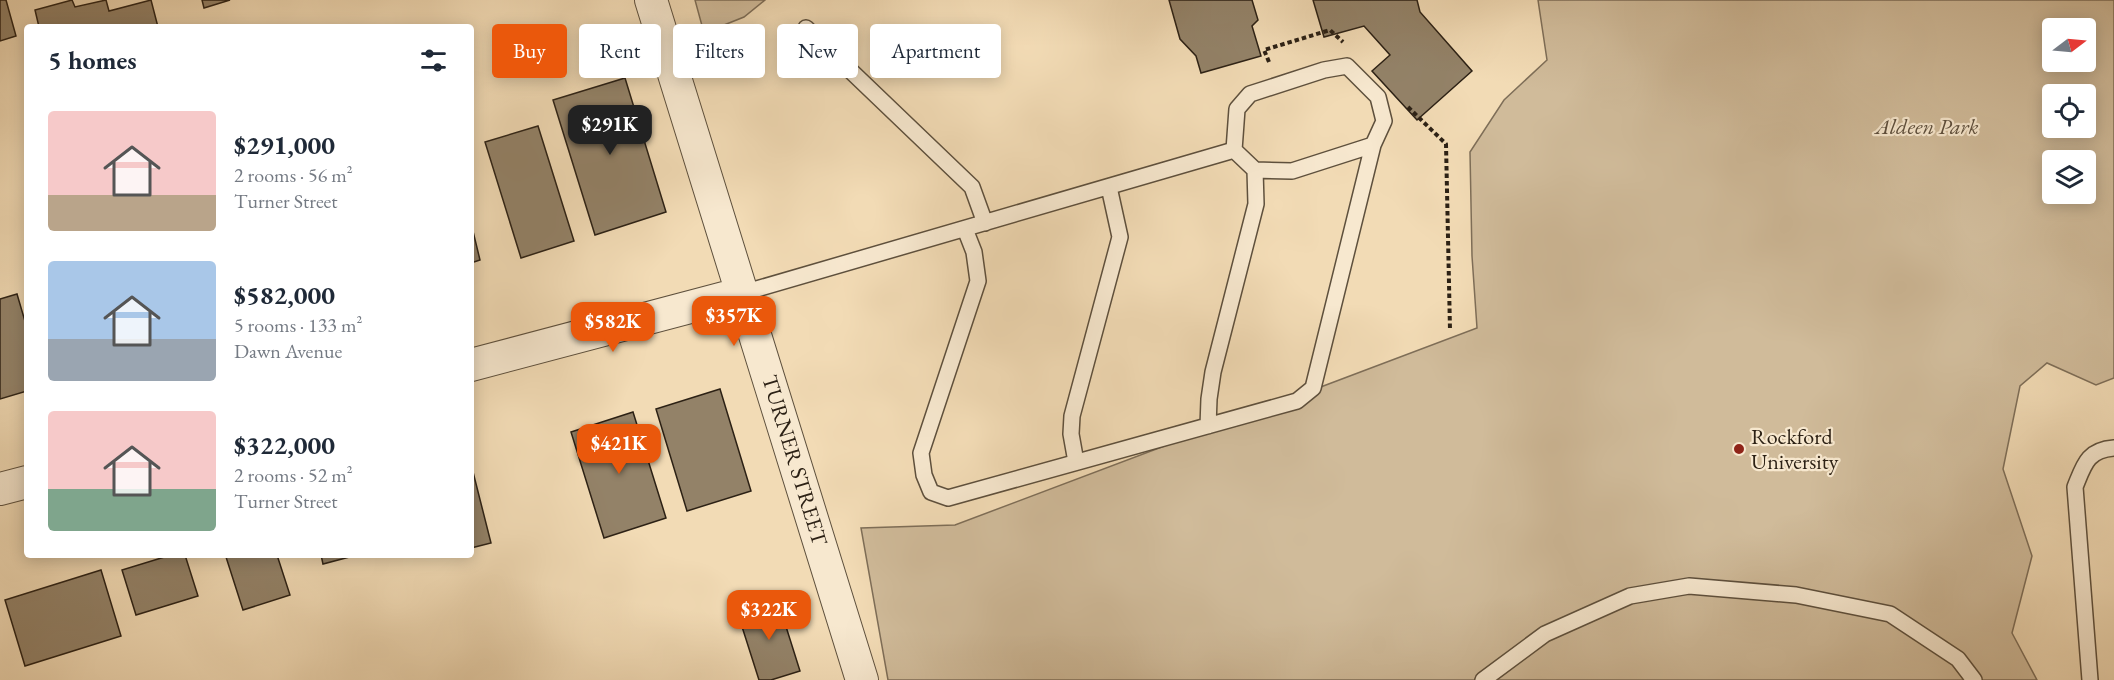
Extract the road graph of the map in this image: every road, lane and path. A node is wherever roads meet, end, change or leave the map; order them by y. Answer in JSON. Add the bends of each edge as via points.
{"nodes":[{"id":1,"x":651,"y":0,"type":"edge"},
{"id":2,"x":858,"y":78,"type":"edge"},
{"id":3,"x":1373,"y":145,"type":"junction"},
{"id":4,"x":1234,"y":150,"type":"junction"},
{"id":5,"x":1255,"y":170,"type":"junction"},
{"id":6,"x":1109,"y":187,"type":"junction"},
{"id":7,"x":985,"y":223,"type":"junction"},
{"id":8,"x":965,"y":229,"type":"junction"},
{"id":9,"x":743,"y":293,"type":"junction"},
{"id":10,"x":474,"y":364,"type":"edge"},
{"id":11,"x":1208,"y":426,"type":"junction"},
{"id":12,"x":2114,"y":448,"type":"edge"},
{"id":13,"x":1076,"y":462,"type":"junction"},
{"id":14,"x":24,"y":483,"type":"edge"},
{"id":15,"x":0,"y":489,"type":"edge"},
{"id":16,"x":862,"y":680,"type":"edge"},
{"id":17,"x":1483,"y":680,"type":"edge"},
{"id":18,"x":1974,"y":680,"type":"edge"},
{"id":19,"x":2090,"y":680,"type":"edge"}],
"edges":[{"from":1,"to":9,"type":"street","name":"TURNER STREET"},
{"from":2,"to":7,"type":"lane","via":[[972,187]]},
{"from":3,"to":4,"type":"lane","via":[[1384,121],[1378,97],[1347,66],[1250,94],[1237,109]]},
{"from":3,"to":5,"type":"lane","via":[[1292,171]]},
{"from":3,"to":11,"type":"lane","via":[[1313,388],[1297,401]]},
{"from":4,"to":5,"type":"lane"},
{"from":4,"to":6,"type":"lane"},
{"from":5,"to":11,"type":"lane","via":[[1256,204],[1214,372]]},
{"from":6,"to":7,"type":"lane"},
{"from":6,"to":13,"type":"lane","via":[[1120,237],[1072,416]]},
{"from":7,"to":8,"type":"lane"},
{"from":8,"to":9,"type":"lane"},
{"from":8,"to":13,"type":"lane","via":[[974,252],[978,281],[921,453],[931,492],[948,498]]},
{"from":9,"to":10,"type":"street"},
{"from":9,"to":16,"type":"street","name":"TURNER STREET"},
{"from":11,"to":13,"type":"lane"},
{"from":12,"to":19,"type":"lane","via":[[2100,449],[2086,460],[2075,487]]},
{"from":14,"to":15,"type":"street"},
{"from":17,"to":18,"type":"lane","via":[[1545,634],[1630,596],[1689,586],[1797,595],[1890,614],[1958,659]]}]}
